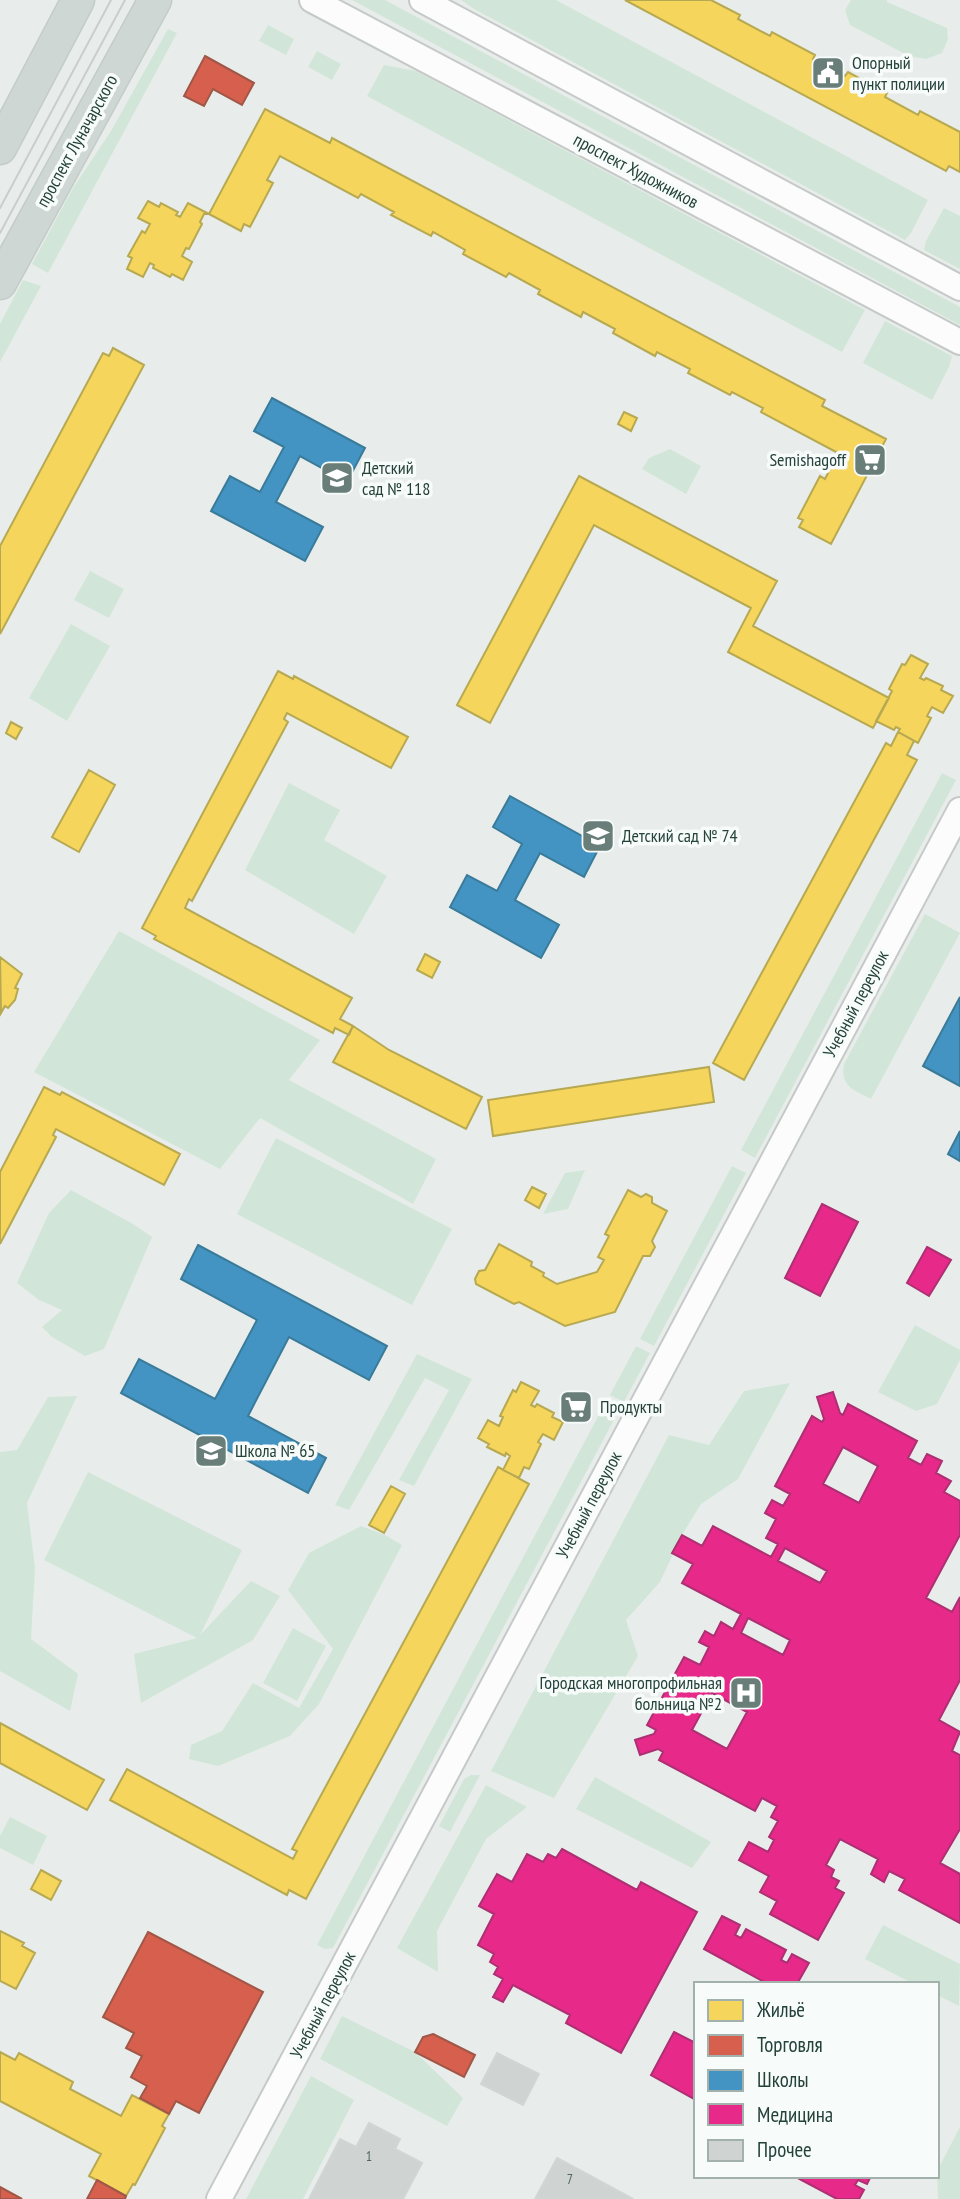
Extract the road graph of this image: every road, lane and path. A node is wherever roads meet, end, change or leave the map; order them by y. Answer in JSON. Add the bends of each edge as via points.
{"nodes":[{"id":1,"x":78,"y":0,"type":"edge"},
{"id":2,"x":155,"y":0,"type":"edge"},
{"id":3,"x":312,"y":0,"type":"edge"},
{"id":4,"x":422,"y":0,"type":"edge"},
{"id":5,"x":0,"y":148,"type":"edge"},
{"id":6,"x":0,"y":283,"type":"edge"},
{"id":7,"x":960,"y":288,"type":"edge"},
{"id":8,"x":960,"y":342,"type":"edge"},
{"id":9,"x":960,"y":810,"type":"edge"},
{"id":10,"x":219,"y":2199,"type":"edge"}],
"edges":[{"from":1,"to":5,"type":"main road"},
{"from":2,"to":6,"type":"main road","name":"проспект Луначарского"},
{"from":3,"to":8,"type":"street","name":"проспект Художников"},
{"from":4,"to":7,"type":"street"},
{"from":9,"to":10,"type":"street","name":"Учебный переулок"}]}
